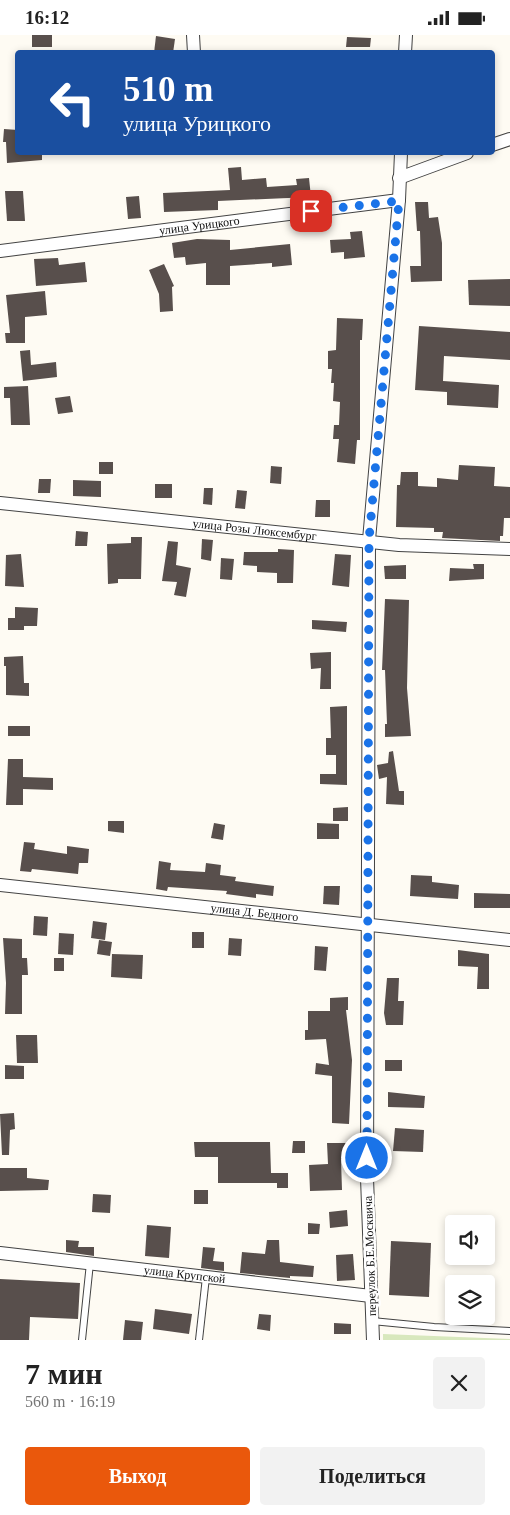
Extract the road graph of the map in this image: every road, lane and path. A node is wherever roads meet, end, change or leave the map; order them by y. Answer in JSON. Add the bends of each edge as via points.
{"nodes":[{"id":1,"x":193,"y":35,"type":"edge"},
{"id":2,"x":406,"y":35,"type":"edge"},
{"id":3,"x":194,"y":50,"type":"edge"},
{"id":4,"x":405,"y":50,"type":"edge"},
{"id":5,"x":510,"y":139,"type":"edge"},
{"id":6,"x":495,"y":144,"type":"edge"},
{"id":7,"x":400,"y":155,"type":"edge"},
{"id":8,"x":462,"y":155,"type":"edge"},
{"id":9,"x":399,"y":178,"type":"junction"},
{"id":10,"x":399,"y":201,"type":"junction"},
{"id":11,"x":0,"y":251,"type":"edge"},
{"id":12,"x":0,"y":503,"type":"edge"},
{"id":13,"x":369,"y":540,"type":"junction"},
{"id":14,"x":510,"y":549,"type":"edge"},
{"id":15,"x":0,"y":885,"type":"edge"},
{"id":16,"x":366,"y":925,"type":"junction"},
{"id":17,"x":510,"y":940,"type":"edge"},
{"id":18,"x":0,"y":1253,"type":"edge"},
{"id":19,"x":90,"y":1263,"type":"junction"},
{"id":20,"x":206,"y":1277,"type":"junction"},
{"id":21,"x":371,"y":1296,"type":"junction"},
{"id":22,"x":372,"y":1321,"type":"junction"},
{"id":23,"x":510,"y":1331,"type":"edge"},
{"id":24,"x":82,"y":1340,"type":"edge"},
{"id":25,"x":199,"y":1340,"type":"edge"},
{"id":26,"x":373,"y":1340,"type":"edge"}],
"edges":[{"from":1,"to":3,"type":"street"},
{"from":2,"to":4,"type":"street"},
{"from":5,"to":6,"type":"street"},
{"from":7,"to":9,"type":"street","name":"переулок Б.Е.Москвича"},
{"from":8,"to":9,"type":"street"},
{"from":9,"to":10,"type":"street","name":"переулок Б.Е.Москвича"},
{"from":10,"to":11,"type":"street","name":"улица Урицкого"},
{"from":10,"to":13,"type":"street","name":"переулок Б.Е.Москвича"},
{"from":12,"to":13,"type":"street","name":"улица Розы Люксембург"},
{"from":13,"to":14,"type":"street","name":"улица Розы Люксембург","via":[[399,545]]},
{"from":13,"to":16,"type":"street","name":"переулок Б.Е.Москвича"},
{"from":15,"to":16,"type":"street","name":"улица Д. Бедного"},
{"from":16,"to":17,"type":"street","name":"улица Д. Бедного"},
{"from":16,"to":21,"type":"street","name":"переулок Б.Е.Москвича"},
{"from":18,"to":19,"type":"street","name":"улица Крупской"},
{"from":19,"to":20,"type":"street","name":"улица Крупской"},
{"from":19,"to":24,"type":"lane"},
{"from":20,"to":21,"type":"street","name":"улица Крупской"},
{"from":20,"to":25,"type":"lane"},
{"from":21,"to":22,"type":"street","name":"переулок Б.Е.Москвича"},
{"from":22,"to":23,"type":"lane"},
{"from":22,"to":26,"type":"street","name":"переулок Б.Е.Москвича"}]}
